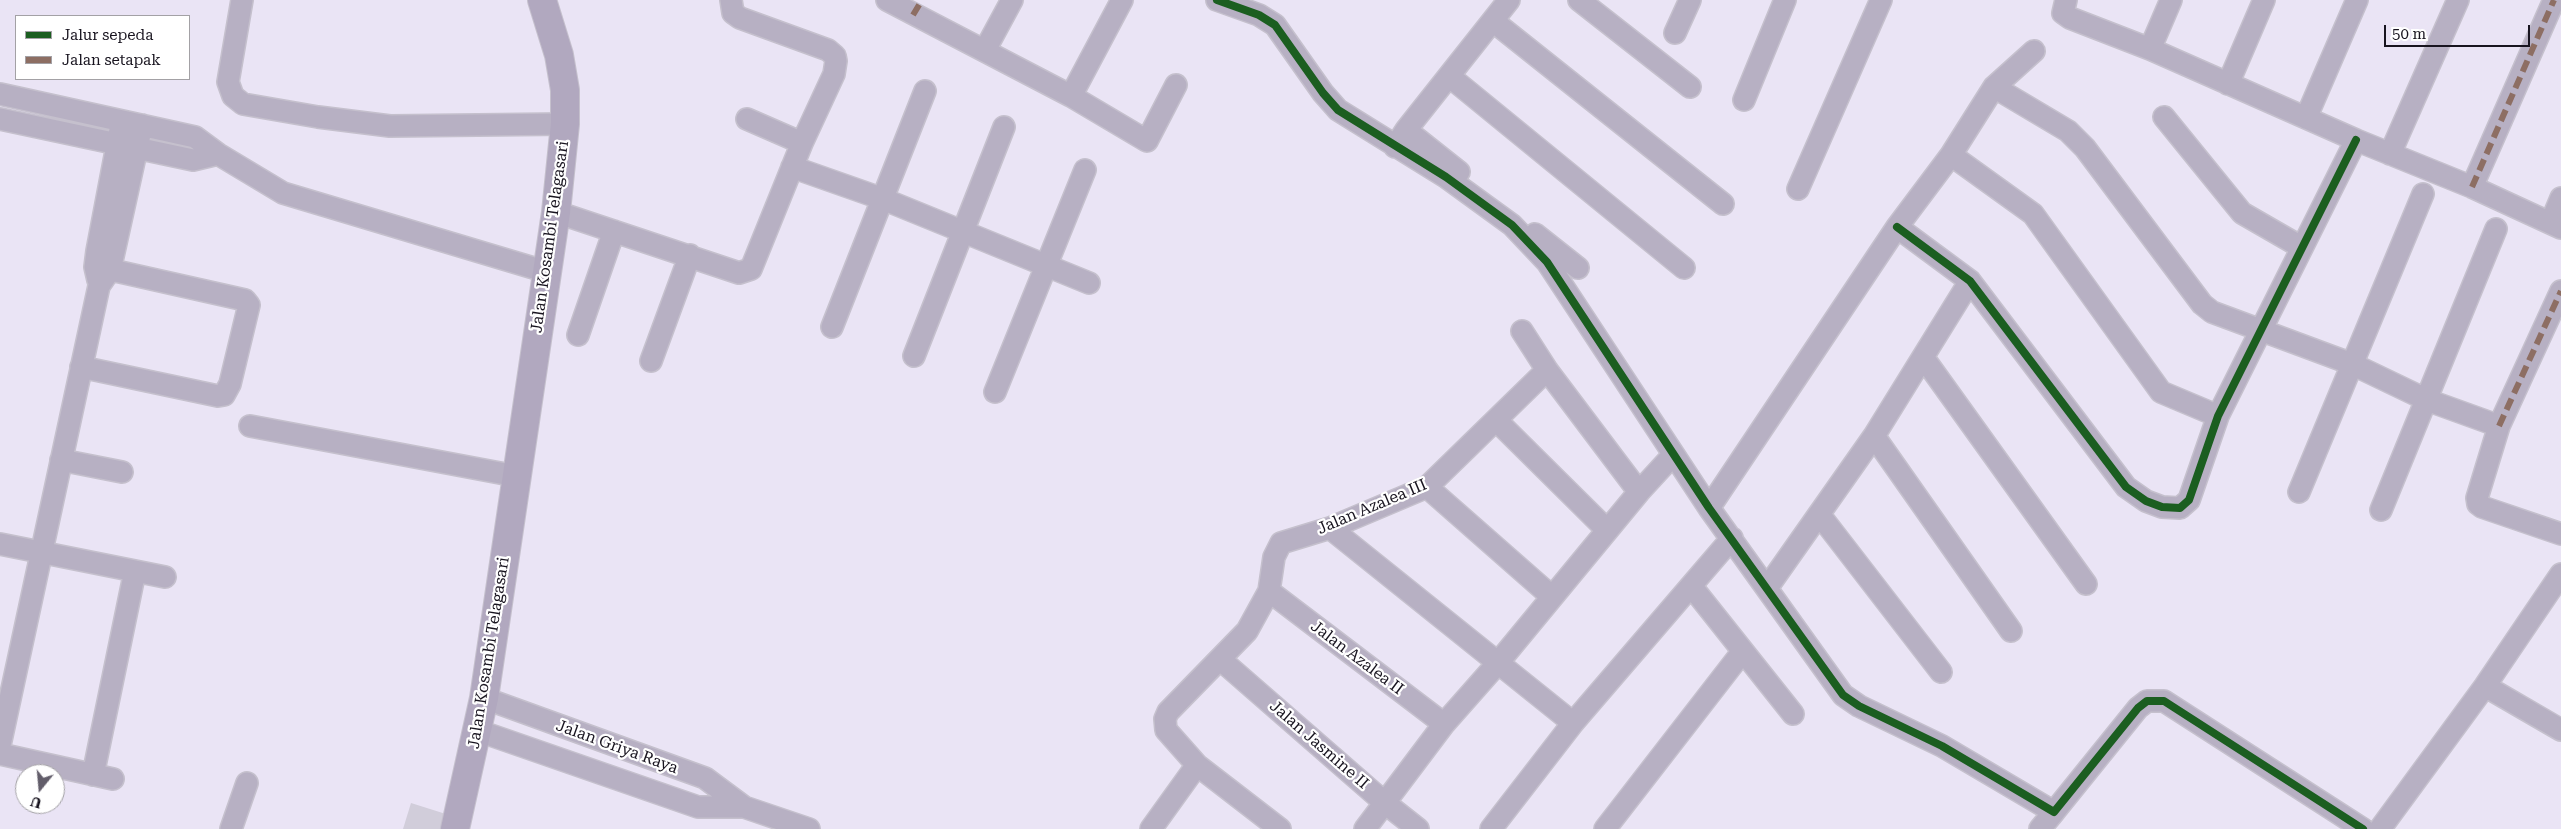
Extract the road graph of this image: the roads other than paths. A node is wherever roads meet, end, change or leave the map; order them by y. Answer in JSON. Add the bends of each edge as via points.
{"nodes":[{"id":1,"x":242,"y":0,"type":"edge"},
{"id":2,"x":542,"y":0,"type":"edge"},
{"id":3,"x":731,"y":0,"type":"edge"},
{"id":4,"x":887,"y":0,"type":"edge"},
{"id":5,"x":1012,"y":0,"type":"edge"},
{"id":6,"x":1122,"y":0,"type":"edge"},
{"id":7,"x":1217,"y":0,"type":"edge"},
{"id":8,"x":1509,"y":0,"type":"edge"},
{"id":9,"x":1579,"y":0,"type":"edge"},
{"id":10,"x":1690,"y":0,"type":"edge"},
{"id":11,"x":1785,"y":0,"type":"edge"},
{"id":12,"x":1881,"y":0,"type":"edge"},
{"id":13,"x":2066,"y":0,"type":"edge"},
{"id":14,"x":2171,"y":0,"type":"edge"},
{"id":15,"x":2264,"y":0,"type":"edge"},
{"id":16,"x":2357,"y":0,"type":"edge"},
{"id":17,"x":2458,"y":0,"type":"edge"},
{"id":18,"x":2554,"y":0,"type":"edge"},
{"id":19,"x":917,"y":7,"type":"edge"},
{"id":20,"x":1493,"y":20,"type":"junction"},
{"id":21,"x":1675,"y":33,"type":"dead end"},
{"id":22,"x":2150,"y":49,"type":"junction"},
{"id":23,"x":985,"y":50,"type":"junction"},
{"id":24,"x":2034,"y":51,"type":"dead end"},
{"id":25,"x":1449,"y":76,"type":"junction"},
{"id":26,"x":2228,"y":84,"type":"junction"},
{"id":27,"x":1176,"y":85,"type":"dead end"},
{"id":28,"x":1690,"y":87,"type":"dead end"},
{"id":29,"x":1994,"y":87,"type":"junction"},
{"id":30,"x":925,"y":91,"type":"dead end"},
{"id":31,"x":0,"y":94,"type":"edge"},
{"id":32,"x":1071,"y":96,"type":"junction"},
{"id":33,"x":1744,"y":100,"type":"dead end"},
{"id":34,"x":2164,"y":117,"type":"dead end"},
{"id":35,"x":2306,"y":118,"type":"junction"},
{"id":36,"x":747,"y":119,"type":"dead end"},
{"id":37,"x":0,"y":120,"type":"edge"},
{"id":38,"x":132,"y":123,"type":"junction"},
{"id":39,"x":565,"y":124,"type":"junction"},
{"id":40,"x":1004,"y":127,"type":"dead end"},
{"id":41,"x":1401,"y":138,"type":"junction"},
{"id":42,"x":2356,"y":140,"type":"junction"},
{"id":43,"x":802,"y":143,"type":"junction"},
{"id":44,"x":127,"y":147,"type":"junction"},
{"id":45,"x":218,"y":154,"type":"junction"},
{"id":46,"x":2390,"y":154,"type":"junction"},
{"id":47,"x":1951,"y":155,"type":"junction"},
{"id":48,"x":792,"y":167,"type":"junction"},
{"id":49,"x":1085,"y":170,"type":"dead end"},
{"id":50,"x":2472,"y":187,"type":"junction"},
{"id":51,"x":1798,"y":189,"type":"dead end"},
{"id":52,"x":2423,"y":194,"type":"dead end"},
{"id":53,"x":2561,"y":198,"type":"edge"},
{"id":54,"x":883,"y":199,"type":"junction"},
{"id":55,"x":1722,"y":204,"type":"dead end"},
{"id":56,"x":556,"y":212,"type":"junction"},
{"id":57,"x":2556,"y":225,"type":"edge"},
{"id":58,"x":1897,"y":227,"type":"junction"},
{"id":59,"x":2496,"y":229,"type":"dead end"},
{"id":60,"x":614,"y":230,"type":"junction"},
{"id":61,"x":964,"y":232,"type":"junction"},
{"id":62,"x":2301,"y":247,"type":"junction"},
{"id":63,"x":690,"y":256,"type":"junction"},
{"id":64,"x":1047,"y":266,"type":"junction"},
{"id":65,"x":1578,"y":268,"type":"dead end"},
{"id":66,"x":1684,"y":268,"type":"dead end"},
{"id":67,"x":547,"y":272,"type":"junction"},
{"id":68,"x":101,"y":274,"type":"junction"},
{"id":69,"x":1970,"y":281,"type":"junction"},
{"id":70,"x":1089,"y":283,"type":"dead end"},
{"id":71,"x":2561,"y":290,"type":"edge"},
{"id":72,"x":2557,"y":312,"type":"edge"},
{"id":73,"x":832,"y":327,"type":"dead end"},
{"id":74,"x":2261,"y":329,"type":"junction"},
{"id":75,"x":1522,"y":331,"type":"dead end"},
{"id":76,"x":578,"y":335,"type":"dead end"},
{"id":77,"x":914,"y":356,"type":"dead end"},
{"id":78,"x":1923,"y":357,"type":"junction"},
{"id":79,"x":650,"y":361,"type":"dead end"},
{"id":80,"x":2352,"y":364,"type":"junction"},
{"id":81,"x":81,"y":367,"type":"junction"},
{"id":82,"x":1547,"y":370,"type":"junction"},
{"id":83,"x":996,"y":392,"type":"dead end"},
{"id":84,"x":2427,"y":400,"type":"junction"},
{"id":85,"x":2218,"y":416,"type":"junction"},
{"id":86,"x":1496,"y":420,"type":"junction"},
{"id":87,"x":250,"y":426,"type":"dead end"},
{"id":88,"x":2499,"y":426,"type":"junction"},
{"id":89,"x":1874,"y":436,"type":"junction"},
{"id":90,"x":1673,"y":455,"type":"junction"},
{"id":91,"x":61,"y":460,"type":"junction"},
{"id":92,"x":122,"y":472,"type":"dead end"},
{"id":93,"x":516,"y":476,"type":"junction"},
{"id":94,"x":1427,"y":487,"type":"junction"},
{"id":95,"x":1639,"y":492,"type":"junction"},
{"id":96,"x":2299,"y":492,"type":"dead end"},
{"id":97,"x":1709,"y":508,"type":"junction"},
{"id":98,"x":2381,"y":510,"type":"dead end"},
{"id":99,"x":1819,"y":514,"type":"junction"},
{"id":100,"x":1330,"y":528,"type":"junction"},
{"id":101,"x":1607,"y":530,"type":"junction"},
{"id":102,"x":2561,"y":534,"type":"edge"},
{"id":103,"x":1732,"y":538,"type":"junction"},
{"id":104,"x":0,"y":544,"type":"edge"},
{"id":105,"x":41,"y":553,"type":"junction"},
{"id":106,"x":136,"y":571,"type":"junction"},
{"id":107,"x":2561,"y":574,"type":"edge"},
{"id":108,"x":165,"y":577,"type":"dead end"},
{"id":109,"x":2086,"y":584,"type":"dead end"},
{"id":110,"x":1692,"y":587,"type":"junction"},
{"id":111,"x":1767,"y":588,"type":"junction"},
{"id":112,"x":1269,"y":591,"type":"junction"},
{"id":113,"x":1551,"y":596,"type":"junction"},
{"id":114,"x":2012,"y":632,"type":"dead end"},
{"id":115,"x":1743,"y":651,"type":"junction"},
{"id":116,"x":1221,"y":660,"type":"junction"},
{"id":117,"x":1497,"y":664,"type":"junction"},
{"id":118,"x":1941,"y":672,"type":"dead end"},
{"id":119,"x":2485,"y":686,"type":"junction"},
{"id":120,"x":484,"y":698,"type":"junction"},
{"id":121,"x":521,"y":712,"type":"junction"},
{"id":122,"x":1793,"y":714,"type":"dead end"},
{"id":123,"x":1573,"y":723,"type":"junction"},
{"id":124,"x":1444,"y":724,"type":"junction"},
{"id":125,"x":2561,"y":730,"type":"edge"},
{"id":126,"x":478,"y":731,"type":"junction"},
{"id":127,"x":512,"y":742,"type":"junction"},
{"id":128,"x":0,"y":746,"type":"edge"},
{"id":129,"x":0,"y":754,"type":"edge"},
{"id":130,"x":1197,"y":765,"type":"junction"},
{"id":131,"x":93,"y":775,"type":"junction"},
{"id":132,"x":114,"y":779,"type":"dead end"},
{"id":133,"x":247,"y":783,"type":"dead end"},
{"id":134,"x":1385,"y":803,"type":"junction"},
{"id":135,"x":744,"y":807,"type":"junction"},
{"id":136,"x":2054,"y":812,"type":"junction"},
{"id":137,"x":231,"y":829,"type":"edge"},
{"id":138,"x":455,"y":829,"type":"edge"},
{"id":139,"x":809,"y":829,"type":"edge"},
{"id":140,"x":1150,"y":829,"type":"edge"},
{"id":141,"x":1280,"y":829,"type":"edge"},
{"id":142,"x":1365,"y":829,"type":"edge"},
{"id":143,"x":1418,"y":829,"type":"edge"},
{"id":144,"x":1491,"y":829,"type":"edge"},
{"id":145,"x":1605,"y":829,"type":"edge"},
{"id":146,"x":2040,"y":829,"type":"edge"},
{"id":147,"x":2363,"y":829,"type":"edge"},
{"id":148,"x":2380,"y":829,"type":"edge"}],
"edges":[{"from":1,"to":39,"type":"street","via":[[228,82],[233,96],[243,104],[390,126]]},
{"from":2,"to":39,"type":"main road","name":"Jalan Kosambi Telagasari","via":[[559,55],[565,90]]},
{"from":3,"to":43,"type":"street","via":[[733,13],[740,18],[828,50],[835,56],[834,74]]},
{"from":4,"to":19,"type":"street"},
{"from":5,"to":23,"type":"street"},
{"from":6,"to":32,"type":"street"},
{"from":7,"to":41,"type":"street","via":[[1267,20],[1338,110]]},
{"from":8,"to":20,"type":"street"},
{"from":9,"to":28,"type":"street"},
{"from":10,"to":21,"type":"street"},
{"from":11,"to":33,"type":"street"},
{"from":12,"to":51,"type":"street"},
{"from":13,"to":22,"type":"street","via":[[2063,13],[2066,16]]},
{"from":14,"to":22,"type":"street"},
{"from":15,"to":26,"type":"street"},
{"from":16,"to":35,"type":"street"},
{"from":17,"to":46,"type":"street"},
{"from":18,"to":50,"type":"street"},
{"from":19,"to":23,"type":"street"},
{"from":20,"to":25,"type":"street"},
{"from":20,"to":55,"type":"street"},
{"from":22,"to":26,"type":"street"},
{"from":23,"to":32,"type":"street"},
{"from":24,"to":29,"type":"street"},
{"from":25,"to":41,"type":"street"},
{"from":25,"to":66,"type":"street"},
{"from":26,"to":35,"type":"street"},
{"from":27,"to":32,"type":"street","via":[[1148,141]]},
{"from":29,"to":47,"type":"street"},
{"from":29,"to":74,"type":"street","via":[[2068,131],[2085,148],[2202,304],[2212,312]]},
{"from":30,"to":54,"type":"street"},
{"from":31,"to":38,"type":"street"},
{"from":34,"to":62,"type":"street","via":[[2242,213]]},
{"from":35,"to":42,"type":"street"},
{"from":36,"to":43,"type":"street"},
{"from":37,"to":44,"type":"street"},
{"from":38,"to":44,"type":"street"},
{"from":38,"to":45,"type":"street","via":[[196,137]]},
{"from":39,"to":56,"type":"main road","name":"Jalan Kosambi Telagasari"},
{"from":40,"to":61,"type":"street"},
{"from":41,"to":65,"type":"street"},
{"from":41,"to":90,"type":"street","via":[[1446,177],[1512,225],[1547,262]]},
{"from":42,"to":46,"type":"street"},
{"from":42,"to":62,"type":"street"},
{"from":43,"to":48,"type":"street"},
{"from":44,"to":45,"type":"street","via":[[193,160]]},
{"from":44,"to":68,"type":"street"},
{"from":45,"to":67,"type":"street","via":[[262,182],[306,202]]},
{"from":46,"to":50,"type":"street"},
{"from":47,"to":58,"type":"street"},
{"from":47,"to":85,"type":"street","via":[[2033,214],[2161,392]]},
{"from":48,"to":54,"type":"street"},
{"from":48,"to":63,"type":"street","via":[[750,269],[739,273]]},
{"from":49,"to":64,"type":"street"},
{"from":50,"to":57,"type":"street"},
{"from":52,"to":80,"type":"street"},
{"from":53,"to":57,"type":"street"},
{"from":54,"to":61,"type":"street"},
{"from":54,"to":73,"type":"street"},
{"from":56,"to":60,"type":"street"},
{"from":56,"to":67,"type":"main road","name":"Jalan Kosambi Telagasari"},
{"from":58,"to":69,"type":"street"},
{"from":58,"to":97,"type":"street"},
{"from":59,"to":84,"type":"street"},
{"from":60,"to":63,"type":"street"},
{"from":60,"to":76,"type":"street"},
{"from":61,"to":64,"type":"street"},
{"from":61,"to":77,"type":"street"},
{"from":62,"to":74,"type":"street"},
{"from":63,"to":79,"type":"street"},
{"from":64,"to":70,"type":"street"},
{"from":64,"to":83,"type":"street"},
{"from":67,"to":93,"type":"main road","name":"Jalan Kosambi Telagasari"},
{"from":68,"to":81,"type":"street"},
{"from":68,"to":81,"type":"street","via":[[247,302],[248,310],[230,384],[224,395]]},
{"from":69,"to":78,"type":"street"},
{"from":69,"to":85,"type":"street","via":[[2126,487],[2146,502],[2174,508],[2185,505]]},
{"from":71,"to":72,"type":"street"},
{"from":72,"to":88,"type":"street"},
{"from":74,"to":80,"type":"street"},
{"from":74,"to":85,"type":"street"},
{"from":75,"to":82,"type":"street"},
{"from":78,"to":89,"type":"street"},
{"from":78,"to":109,"type":"street"},
{"from":80,"to":84,"type":"street"},
{"from":80,"to":96,"type":"street"},
{"from":81,"to":91,"type":"street"},
{"from":82,"to":86,"type":"street","name":"Jalan Azalea III"},
{"from":82,"to":95,"type":"street"},
{"from":84,"to":88,"type":"street"},
{"from":84,"to":98,"type":"street"},
{"from":86,"to":94,"type":"street","name":"Jalan Azalea III"},
{"from":86,"to":101,"type":"street"},
{"from":87,"to":93,"type":"street"},
{"from":88,"to":102,"type":"street","via":[[2477,498],[2478,504]]},
{"from":89,"to":99,"type":"street"},
{"from":89,"to":114,"type":"street"},
{"from":90,"to":95,"type":"street"},
{"from":90,"to":97,"type":"street"},
{"from":91,"to":92,"type":"street"},
{"from":91,"to":105,"type":"street"},
{"from":93,"to":120,"type":"main road","name":"Jalan Kosambi Telagasari"},
{"from":94,"to":100,"type":"street","name":"Jalan Azalea III"},
{"from":94,"to":113,"type":"street"},
{"from":95,"to":101,"type":"street"},
{"from":97,"to":103,"type":"street"},
{"from":99,"to":111,"type":"street"},
{"from":99,"to":118,"type":"street"},
{"from":100,"to":112,"type":"street","name":"Jalan Azalea III","via":[[1281,543],[1274,557]]},
{"from":100,"to":117,"type":"street"},
{"from":101,"to":113,"type":"street"},
{"from":103,"to":110,"type":"street"},
{"from":103,"to":111,"type":"street"},
{"from":104,"to":105,"type":"street"},
{"from":105,"to":106,"type":"street"},
{"from":105,"to":128,"type":"street"},
{"from":106,"to":108,"type":"street"},
{"from":106,"to":131,"type":"street"},
{"from":107,"to":119,"type":"street"},
{"from":110,"to":115,"type":"street"},
{"from":110,"to":123,"type":"street"},
{"from":111,"to":136,"type":"street","via":[[1843,695],[1942,746]]},
{"from":112,"to":116,"type":"street","name":"Jalan Azalea III","via":[[1247,631]]},
{"from":112,"to":124,"type":"street","name":"Jalan Azalea II"},
{"from":113,"to":117,"type":"street"},
{"from":115,"to":122,"type":"street"},
{"from":115,"to":145,"type":"street"},
{"from":116,"to":130,"type":"street","name":"Jalan Azalea III","via":[[1168,712],[1165,719],[1166,730]]},
{"from":116,"to":134,"type":"street","name":"Jalan Jasmine II"},
{"from":117,"to":123,"type":"street"},
{"from":117,"to":124,"type":"street"},
{"from":119,"to":125,"type":"street"},
{"from":119,"to":148,"type":"street"},
{"from":120,"to":121,"type":"street","name":"Jalan Griya Raya"},
{"from":120,"to":126,"type":"main road","name":"Jalan Kosambi Telagasari"},
{"from":121,"to":127,"type":"street"},
{"from":121,"to":135,"type":"street","name":"Jalan Griya Raya","via":[[705,778]]},
{"from":123,"to":144,"type":"street"},
{"from":124,"to":134,"type":"street"},
{"from":126,"to":127,"type":"street","name":"Jalan Griya Raya"},
{"from":126,"to":138,"type":"main road","name":"Jalan Kosambi Telagasari"},
{"from":127,"to":135,"type":"street","name":"Jalan Griya Raya","via":[[698,807]]},
{"from":129,"to":131,"type":"street"},
{"from":130,"to":140,"type":"street"},
{"from":130,"to":141,"type":"street"},
{"from":131,"to":132,"type":"street"},
{"from":133,"to":137,"type":"street"},
{"from":134,"to":142,"type":"street"},
{"from":134,"to":143,"type":"street","name":"Jalan Jasmine II"},
{"from":135,"to":139,"type":"street","name":"Jalan Griya Raya"},
{"from":136,"to":146,"type":"street"},
{"from":136,"to":147,"type":"street","via":[[2138,708],[2147,701],[2157,700],[2175,706]]}]}
